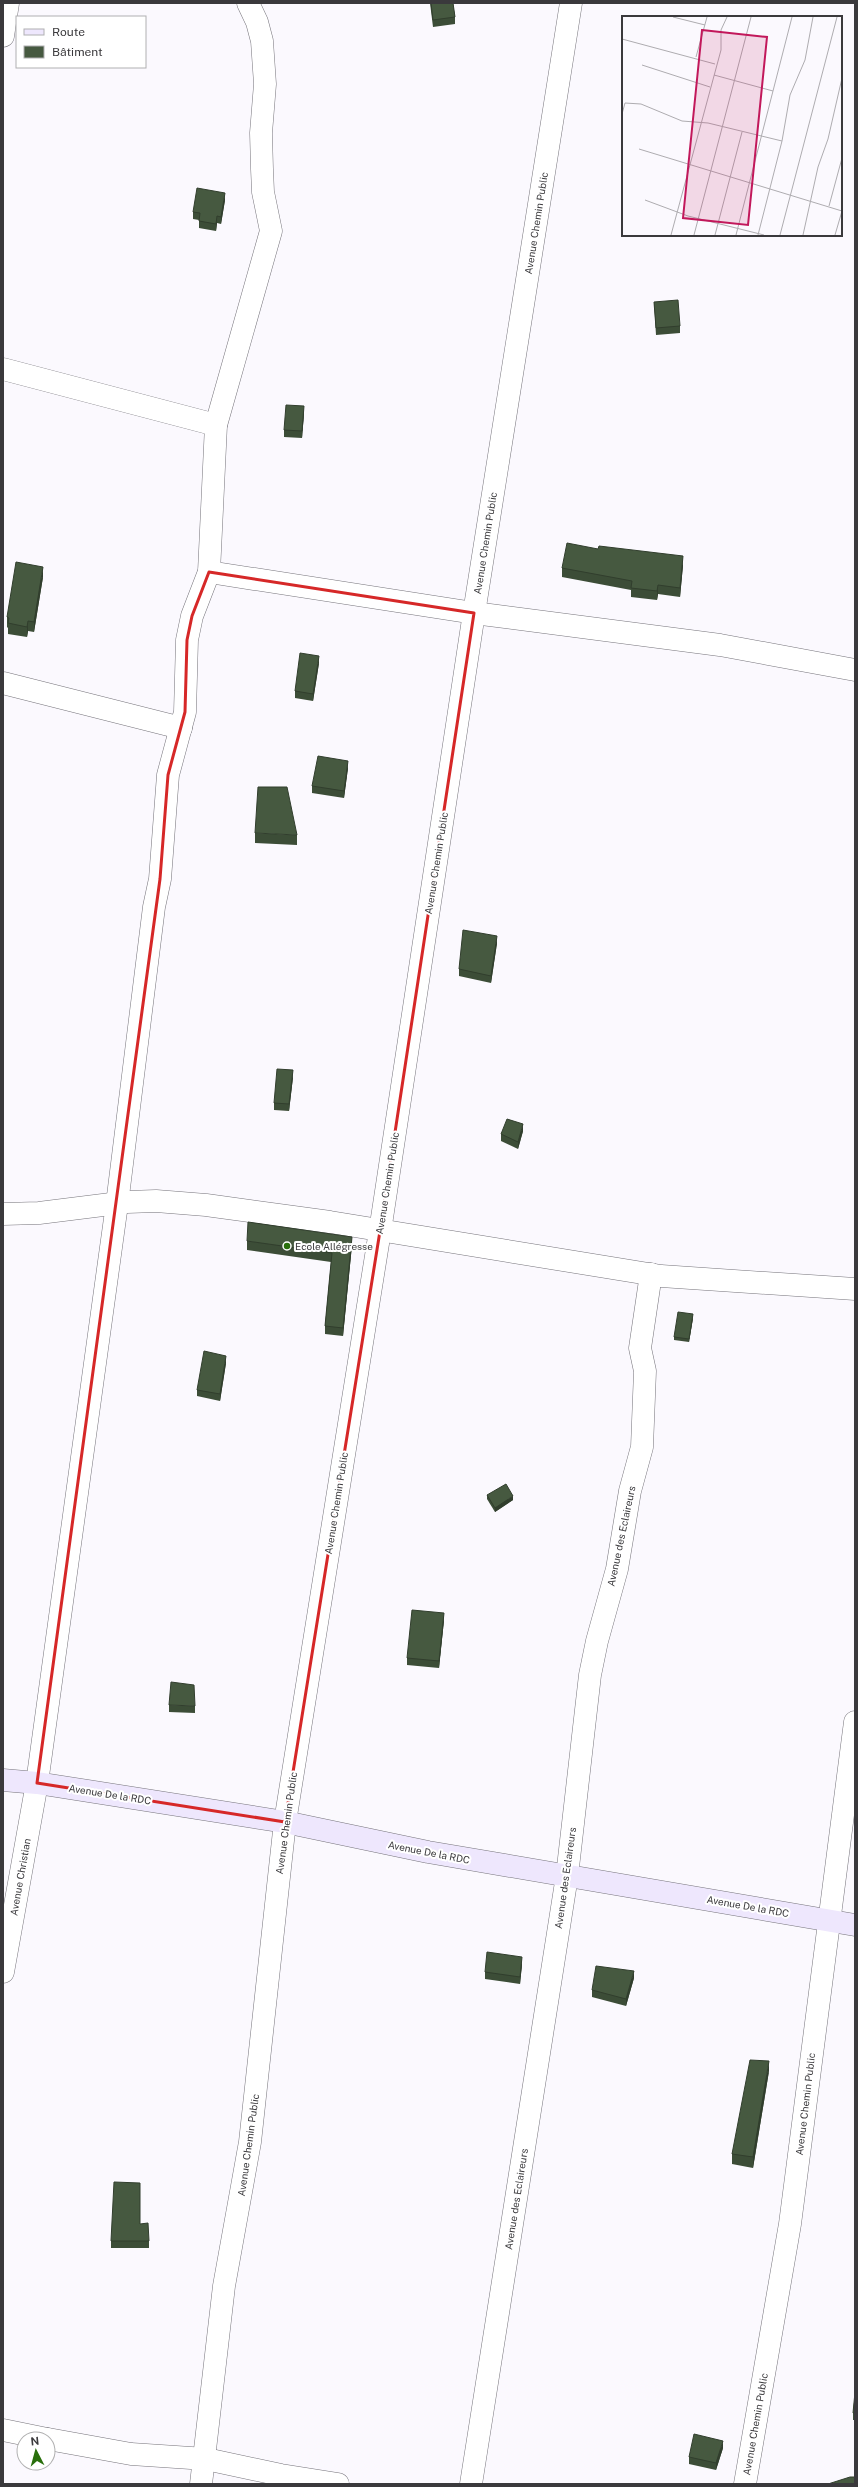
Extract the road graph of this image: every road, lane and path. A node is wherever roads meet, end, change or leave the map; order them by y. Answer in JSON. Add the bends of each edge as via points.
{"nodes":[{"id":1,"x":8,"y":3,"type":"edge"},
{"id":2,"x":248,"y":3,"type":"edge"},
{"id":3,"x":571,"y":3,"type":"edge"},
{"id":4,"x":3,"y":36,"type":"edge"},
{"id":5,"x":3,"y":369,"type":"edge"},
{"id":6,"x":216,"y":425,"type":"junction"},
{"id":7,"x":209,"y":572,"type":"junction"},
{"id":8,"x":474,"y":613,"type":"junction"},
{"id":9,"x":855,"y":670,"type":"edge"},
{"id":10,"x":3,"y":683,"type":"edge"},
{"id":11,"x":181,"y":728,"type":"junction"},
{"id":12,"x":117,"y":1204,"type":"junction"},
{"id":13,"x":3,"y":1214,"type":"edge"},
{"id":14,"x":380,"y":1231,"type":"junction"},
{"id":15,"x":651,"y":1274,"type":"junction"},
{"id":16,"x":855,"y":1289,"type":"edge"},
{"id":17,"x":855,"y":1722,"type":"edge"},
{"id":18,"x":3,"y":1780,"type":"edge"},
{"id":19,"x":37,"y":1783,"type":"junction"},
{"id":20,"x":285,"y":1822,"type":"junction"},
{"id":21,"x":567,"y":1876,"type":"junction"},
{"id":22,"x":828,"y":1920,"type":"junction"},
{"id":23,"x":855,"y":1924,"type":"edge"},
{"id":24,"x":3,"y":1972,"type":"edge"},
{"id":25,"x":3,"y":2430,"type":"edge"},
{"id":26,"x":16,"y":2433,"type":"edge"},
{"id":27,"x":56,"y":2441,"type":"edge"},
{"id":28,"x":206,"y":2459,"type":"junction"},
{"id":29,"x":201,"y":2484,"type":"edge"},
{"id":30,"x":338,"y":2484,"type":"edge"},
{"id":31,"x":471,"y":2484,"type":"edge"},
{"id":32,"x":745,"y":2484,"type":"edge"}],
"edges":[{"from":1,"to":4,"type":"street"},
{"from":2,"to":6,"type":"street","name":"Avenue Christian","via":[[262,41],[265,84],[261,133],[262,177],[271,231]]},
{"from":3,"to":8,"type":"street","name":"Avenue Chemin Public"},
{"from":5,"to":6,"type":"street"},
{"from":6,"to":7,"type":"street","name":"Avenue Christian"},
{"from":7,"to":8,"type":"street"},
{"from":7,"to":11,"type":"street","name":"Avenue Christian","via":[[192,616],[187,640],[187,694]]},
{"from":8,"to":9,"type":"street","via":[[720,645]]},
{"from":8,"to":14,"type":"street","name":"Avenue Chemin Public"},
{"from":10,"to":11,"type":"street"},
{"from":11,"to":12,"type":"street","name":"Avenue Christian","via":[[168,775],[160,879],[154,907]]},
{"from":12,"to":13,"type":"street"},
{"from":12,"to":14,"type":"street","via":[[156,1201],[206,1205]]},
{"from":12,"to":19,"type":"street","name":"Avenue Christian"},
{"from":14,"to":15,"type":"street"},
{"from":14,"to":20,"type":"street","name":"Avenue Chemin Public"},
{"from":15,"to":16,"type":"street"},
{"from":15,"to":21,"type":"street","name":"Avenue des Eclaireurs","via":[[640,1348],[645,1371],[642,1447],[630,1491],[617,1569],[596,1641]]},
{"from":17,"to":22,"type":"street","name":"Avenue Chemin Public"},
{"from":18,"to":19,"type":"street","name":"Avenue De la RDC"},
{"from":19,"to":20,"type":"street","name":"Avenue De la RDC"},
{"from":19,"to":24,"type":"street","name":"Avenue Christian"},
{"from":20,"to":21,"type":"street","name":"Avenue De la RDC","via":[[428,1852]]},
{"from":20,"to":28,"type":"street","name":"Avenue Chemin Public","via":[[250,2142],[224,2286]]},
{"from":21,"to":22,"type":"street","name":"Avenue De la RDC"},
{"from":21,"to":31,"type":"street","name":"Avenue des Eclaireurs"},
{"from":22,"to":23,"type":"street","name":"Avenue De la RDC"},
{"from":22,"to":32,"type":"street","name":"Avenue Chemin Public","via":[[790,2224]]},
{"from":25,"to":26,"type":"street"},
{"from":27,"to":28,"type":"street","via":[[131,2454]]},
{"from":28,"to":29,"type":"street","name":"Avenue Chemin Public"},
{"from":28,"to":30,"type":"street","via":[[281,2476]]}]}
